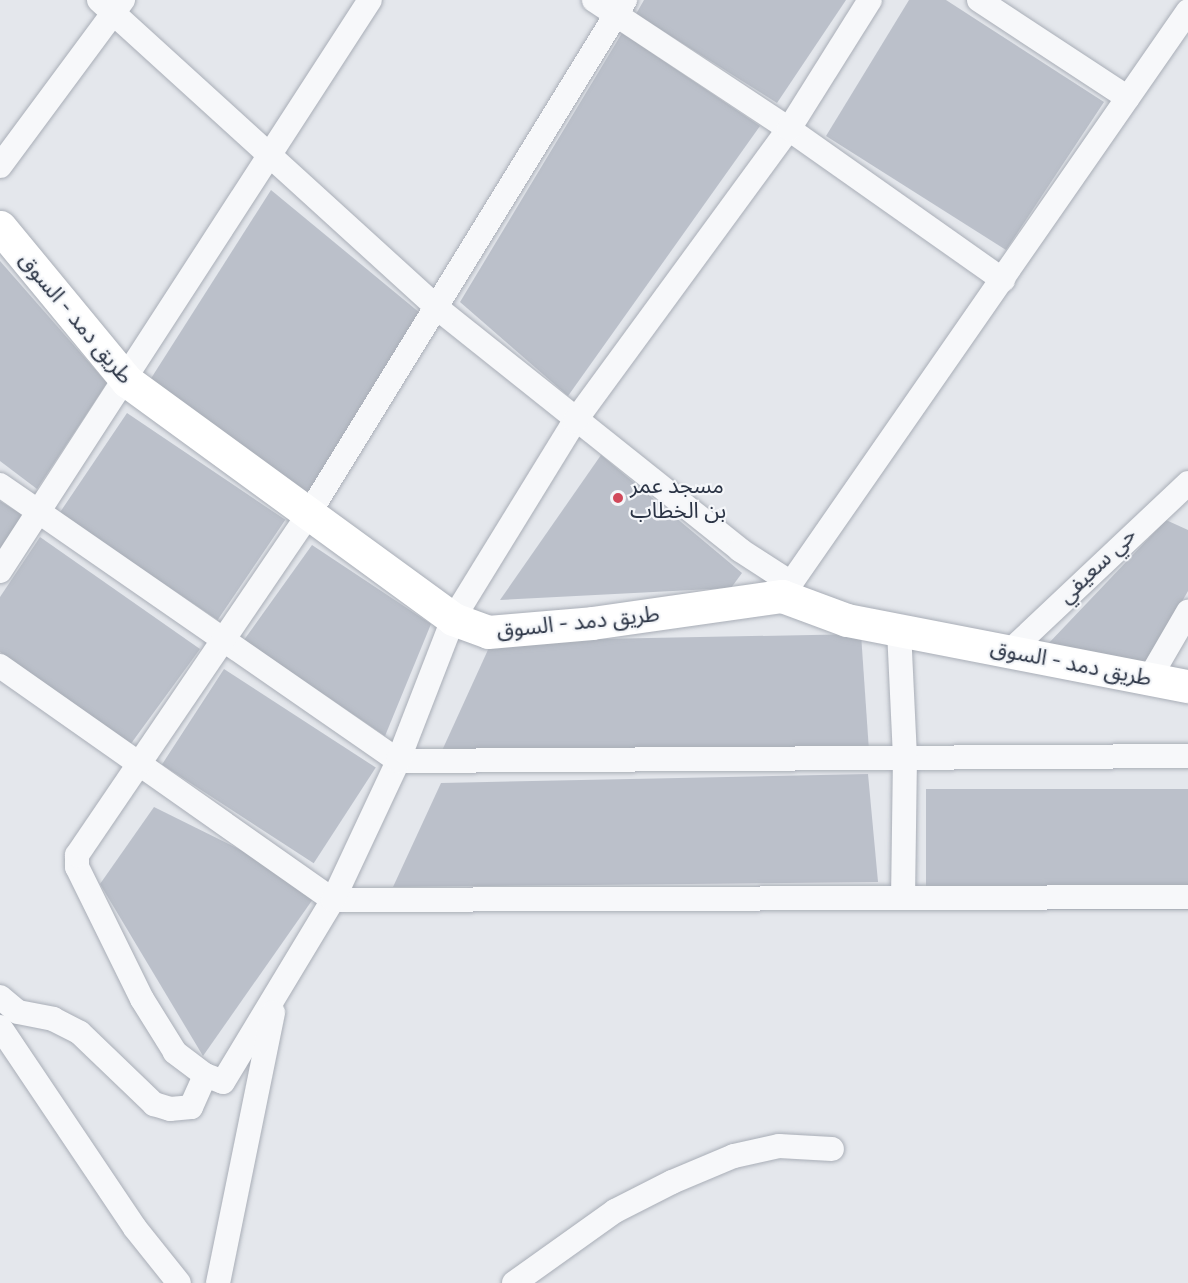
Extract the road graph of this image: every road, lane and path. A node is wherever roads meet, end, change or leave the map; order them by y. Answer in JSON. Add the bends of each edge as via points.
{"nodes":[{"id":1,"x":370,"y":0,"type":"edge"},
{"id":2,"x":594,"y":0,"type":"edge"},
{"id":3,"x":870,"y":0,"type":"edge"},
{"id":4,"x":979,"y":0,"type":"edge"},
{"id":5,"x":112,"y":4,"type":"edge"},
{"id":6,"x":621,"y":8,"type":"edge"},
{"id":7,"x":1188,"y":12,"type":"edge"},
{"id":8,"x":1128,"y":99,"type":"junction"},
{"id":9,"x":789,"y":129,"type":"junction"},
{"id":10,"x":269,"y":159,"type":"junction"},
{"id":11,"x":0,"y":166,"type":"edge"},
{"id":12,"x":0,"y":227,"type":"edge"},
{"id":13,"x":1003,"y":280,"type":"junction"},
{"id":14,"x":436,"y":307,"type":"junction"},
{"id":15,"x":126,"y":381,"type":"junction"},
{"id":16,"x":575,"y":421,"type":"junction"},
{"id":17,"x":1188,"y":483,"type":"edge"},
{"id":18,"x":0,"y":485,"type":"edge"},
{"id":19,"x":40,"y":514,"type":"junction"},
{"id":20,"x":308,"y":515,"type":"junction"},
{"id":21,"x":0,"y":571,"type":"edge"},
{"id":22,"x":786,"y":590,"type":"junction"},
{"id":23,"x":1188,"y":612,"type":"edge"},
{"id":24,"x":453,"y":619,"type":"junction"},
{"id":25,"x":899,"y":630,"type":"junction"},
{"id":26,"x":226,"y":642,"type":"junction"},
{"id":27,"x":1010,"y":651,"type":"junction"},
{"id":28,"x":0,"y":666,"type":"edge"},
{"id":29,"x":1149,"y":679,"type":"junction"},
{"id":30,"x":1188,"y":686,"type":"edge"},
{"id":31,"x":905,"y":756,"type":"junction"},
{"id":32,"x":1188,"y":756,"type":"edge"},
{"id":33,"x":398,"y":761,"type":"junction"},
{"id":34,"x":136,"y":763,"type":"junction"},
{"id":35,"x":1188,"y":897,"type":"edge"},
{"id":36,"x":903,"y":898,"type":"junction"},
{"id":37,"x":333,"y":900,"type":"junction"},
{"id":38,"x":1,"y":995,"type":"edge"},
{"id":39,"x":275,"y":1002,"type":"junction"},
{"id":40,"x":0,"y":1027,"type":"edge"},
{"id":41,"x":205,"y":1075,"type":"junction"},
{"id":42,"x":832,"y":1149,"type":"dead end"},
{"id":43,"x":179,"y":1283,"type":"edge"},
{"id":44,"x":218,"y":1283,"type":"edge"},
{"id":45,"x":514,"y":1283,"type":"edge"}],
"edges":[{"from":1,"to":10,"type":"street"},
{"from":2,"to":6,"type":"street"},
{"from":3,"to":9,"type":"street"},
{"from":4,"to":8,"type":"street"},
{"from":5,"to":10,"type":"street"},
{"from":5,"to":11,"type":"street"},
{"from":6,"to":9,"type":"street"},
{"from":6,"to":14,"type":"street"},
{"from":7,"to":8,"type":"street"},
{"from":8,"to":13,"type":"street"},
{"from":9,"to":13,"type":"street"},
{"from":9,"to":16,"type":"street"},
{"from":10,"to":14,"type":"street"},
{"from":10,"to":15,"type":"street"},
{"from":12,"to":15,"type":"main road","name":"طريق دمد - السوق"},
{"from":13,"to":22,"type":"street"},
{"from":14,"to":16,"type":"street"},
{"from":14,"to":20,"type":"street"},
{"from":15,"to":19,"type":"street"},
{"from":15,"to":20,"type":"main road","name":"طريق دمد - السوق"},
{"from":16,"to":22,"type":"street"},
{"from":16,"to":24,"type":"street"},
{"from":17,"to":27,"type":"street","name":"حي سعيفي"},
{"from":18,"to":19,"type":"street"},
{"from":19,"to":21,"type":"street"},
{"from":19,"to":26,"type":"street"},
{"from":20,"to":24,"type":"main road","name":"طريق دمد - السوق"},
{"from":20,"to":26,"type":"street"},
{"from":22,"to":24,"type":"main road","name":"طريق دمد - السوق","via":[[592,623],[488,632]]},
{"from":22,"to":25,"type":"main road","name":"طريق دمد - السوق","via":[[847,620]]},
{"from":23,"to":29,"type":"street"},
{"from":24,"to":33,"type":"street"},
{"from":25,"to":27,"type":"main road","name":"طريق دمد - السوق"},
{"from":25,"to":31,"type":"street"},
{"from":26,"to":33,"type":"street"},
{"from":26,"to":34,"type":"street"},
{"from":27,"to":29,"type":"main road","name":"طريق دمد - السوق"},
{"from":28,"to":34,"type":"street"},
{"from":29,"to":30,"type":"main road","name":"طريق دمد - السوق"},
{"from":31,"to":32,"type":"street"},
{"from":31,"to":33,"type":"street"},
{"from":31,"to":36,"type":"street"},
{"from":33,"to":37,"type":"street"},
{"from":34,"to":37,"type":"street"},
{"from":34,"to":41,"type":"street","via":[[86,836],[77,855],[77,867],[163,1035],[175,1053]]},
{"from":35,"to":36,"type":"street"},
{"from":36,"to":37,"type":"street"},
{"from":37,"to":39,"type":"street"},
{"from":38,"to":41,"type":"street","via":[[18,1012],[53,1019],[80,1033],[154,1104],[170,1109],[191,1107]]},
{"from":39,"to":41,"type":"street","via":[[222,1082]]},
{"from":39,"to":44,"type":"street"},
{"from":40,"to":43,"type":"street","via":[[135,1228]]},
{"from":42,"to":45,"type":"street","via":[[779,1146],[734,1156],[672,1182],[615,1211]]}]}
